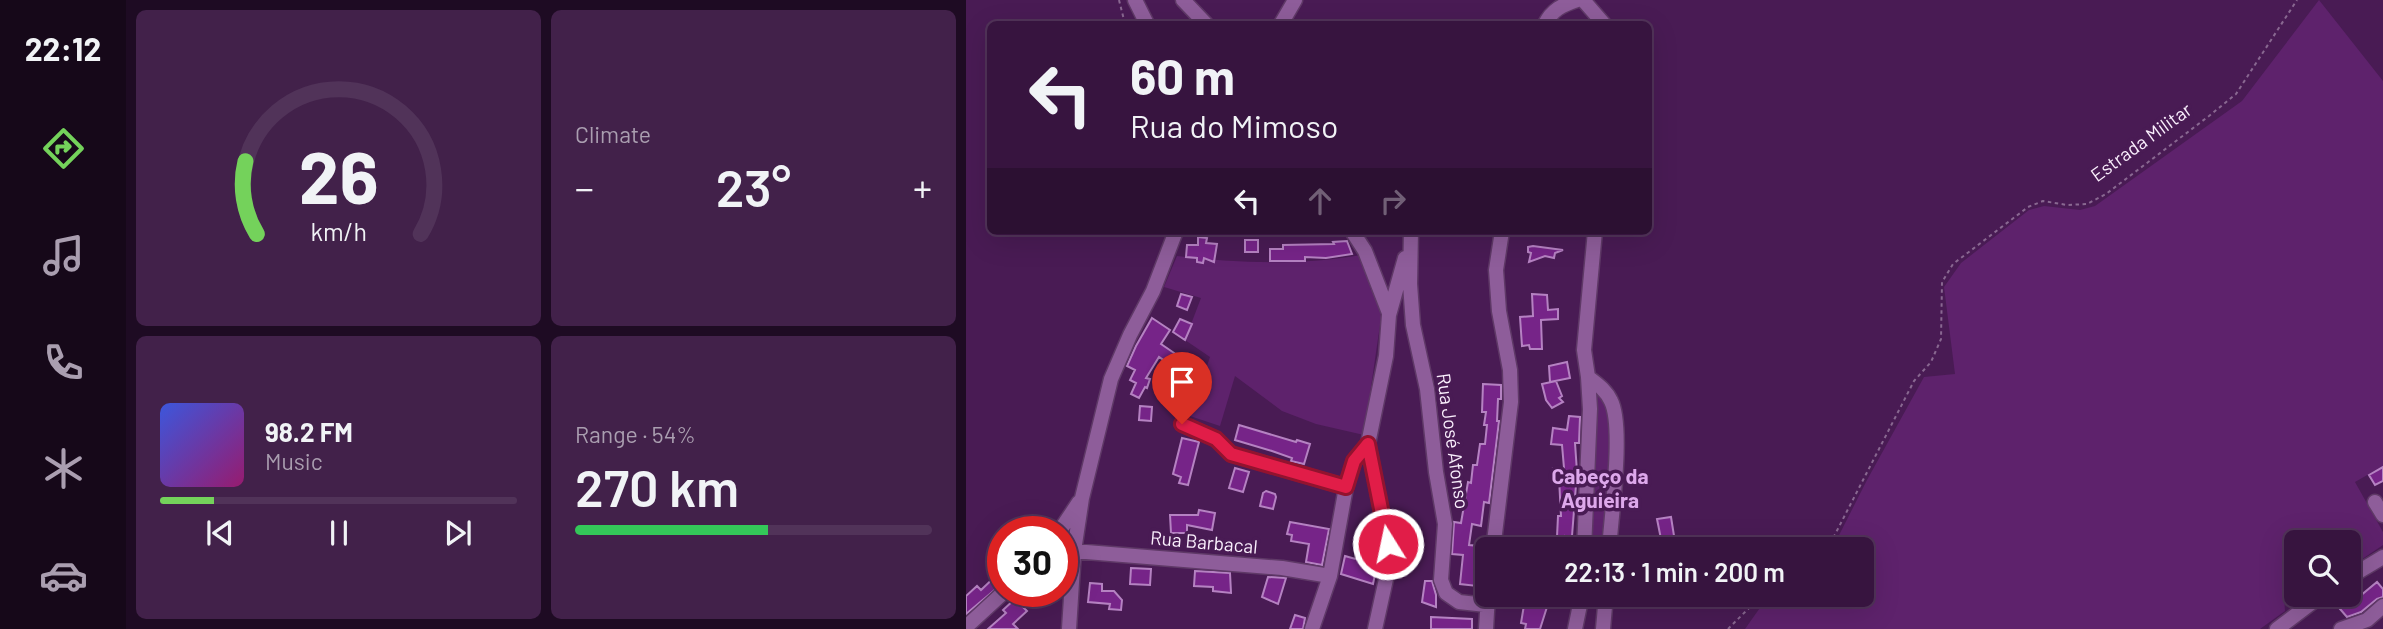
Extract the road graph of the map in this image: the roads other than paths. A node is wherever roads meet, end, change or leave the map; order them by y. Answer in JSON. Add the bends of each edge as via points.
{"nodes":[{"id":1,"x":1135,"y":0,"type":"edge"},
{"id":2,"x":1183,"y":0,"type":"edge"},
{"id":3,"x":1577,"y":0,"type":"edge"},
{"id":4,"x":1583,"y":0,"type":"edge"},
{"id":5,"x":1293,"y":4,"type":"edge"},
{"id":6,"x":1146,"y":21,"type":"edge"},
{"id":7,"x":1203,"y":21,"type":"edge"},
{"id":8,"x":1283,"y":21,"type":"edge"},
{"id":9,"x":1289,"y":21,"type":"edge"},
{"id":10,"x":1547,"y":21,"type":"edge"},
{"id":11,"x":1601,"y":21,"type":"edge"},
{"id":12,"x":1174,"y":235,"type":"edge"},
{"id":13,"x":1355,"y":235,"type":"edge"},
{"id":14,"x":1408,"y":235,"type":"edge"},
{"id":15,"x":1408,"y":235,"type":"edge"},
{"id":16,"x":1501,"y":235,"type":"edge"},
{"id":17,"x":1595,"y":235,"type":"edge"},
{"id":18,"x":1390,"y":315,"type":"junction"},
{"id":19,"x":1588,"y":377,"type":"junction"},
{"id":20,"x":1182,"y":424,"type":"dead end"},
{"id":21,"x":1368,"y":444,"type":"junction"},
{"id":22,"x":1346,"y":487,"type":"junction"},
{"id":23,"x":1082,"y":498,"type":"junction"},
{"id":24,"x":1070,"y":516,"type":"edge"},
{"id":25,"x":1078,"y":524,"type":"edge"},
{"id":26,"x":1495,"y":537,"type":"edge"},
{"id":27,"x":1585,"y":537,"type":"edge"},
{"id":28,"x":1610,"y":537,"type":"edge"},
{"id":29,"x":1078,"y":551,"type":"edge"},
{"id":30,"x":2383,"y":557,"type":"edge"},
{"id":31,"x":2361,"y":570,"type":"edge"},
{"id":32,"x":1331,"y":576,"type":"junction"},
{"id":33,"x":1475,"y":601,"type":"edge"},
{"id":34,"x":2383,"y":606,"type":"edge"},
{"id":35,"x":988,"y":607,"type":"edge"},
{"id":36,"x":1070,"y":607,"type":"edge"},
{"id":37,"x":1487,"y":607,"type":"edge"},
{"id":38,"x":1580,"y":607,"type":"edge"},
{"id":39,"x":1605,"y":607,"type":"edge"},
{"id":40,"x":2306,"y":607,"type":"edge"},
{"id":41,"x":966,"y":627,"type":"edge"},
{"id":42,"x":1069,"y":629,"type":"edge"},
{"id":43,"x":1312,"y":629,"type":"edge"},
{"id":44,"x":1375,"y":629,"type":"edge"},
{"id":45,"x":1486,"y":629,"type":"edge"},
{"id":46,"x":1575,"y":629,"type":"edge"},
{"id":47,"x":1603,"y":629,"type":"edge"},
{"id":48,"x":2277,"y":629,"type":"edge"},
{"id":49,"x":2341,"y":629,"type":"edge"}],
"edges":[{"from":1,"to":6,"type":"street"},
{"from":2,"to":7,"type":"street"},
{"from":3,"to":10,"type":"street","via":[[1564,4]]},
{"from":4,"to":11,"type":"street"},
{"from":5,"to":8,"type":"street"},
{"from":5,"to":9,"type":"street"},
{"from":12,"to":23,"type":"street","via":[[1111,379]]},
{"from":13,"to":18,"type":"street","via":[[1366,251]]},
{"from":14,"to":18,"type":"street"},
{"from":15,"to":33,"type":"street","name":"Rua José Afonso","via":[[1413,325],[1427,389],[1445,524],[1441,580],[1447,593],[1459,602]]},
{"from":16,"to":26,"type":"street","name":"Rua José Afonso","via":[[1496,270],[1511,402]]},
{"from":17,"to":19,"type":"street","via":[[1585,340]]},
{"from":18,"to":21,"type":"street","via":[[1387,356]]},
{"from":19,"to":27,"type":"street"},
{"from":19,"to":28,"type":"street","via":[[1605,391],[1615,410]]},
{"from":20,"to":22,"type":"street","via":[[1216,439],[1231,454]]},
{"from":21,"to":22,"type":"street","via":[[1354,461]]},
{"from":21,"to":44,"type":"street","via":[[1388,544],[1388,570]]},
{"from":22,"to":32,"type":"street"},
{"from":23,"to":24,"type":"street"},
{"from":23,"to":25,"type":"street"},
{"from":29,"to":32,"type":"street","name":"Rua Barbacal"},
{"from":30,"to":31,"type":"street"},
{"from":32,"to":43,"type":"street"},
{"from":34,"to":49,"type":"street","via":[[2367,620]]},
{"from":35,"to":41,"type":"street"},
{"from":36,"to":42,"type":"street"},
{"from":37,"to":45,"type":"street"},
{"from":38,"to":46,"type":"street"},
{"from":39,"to":47,"type":"street"},
{"from":40,"to":48,"type":"street"}]}
